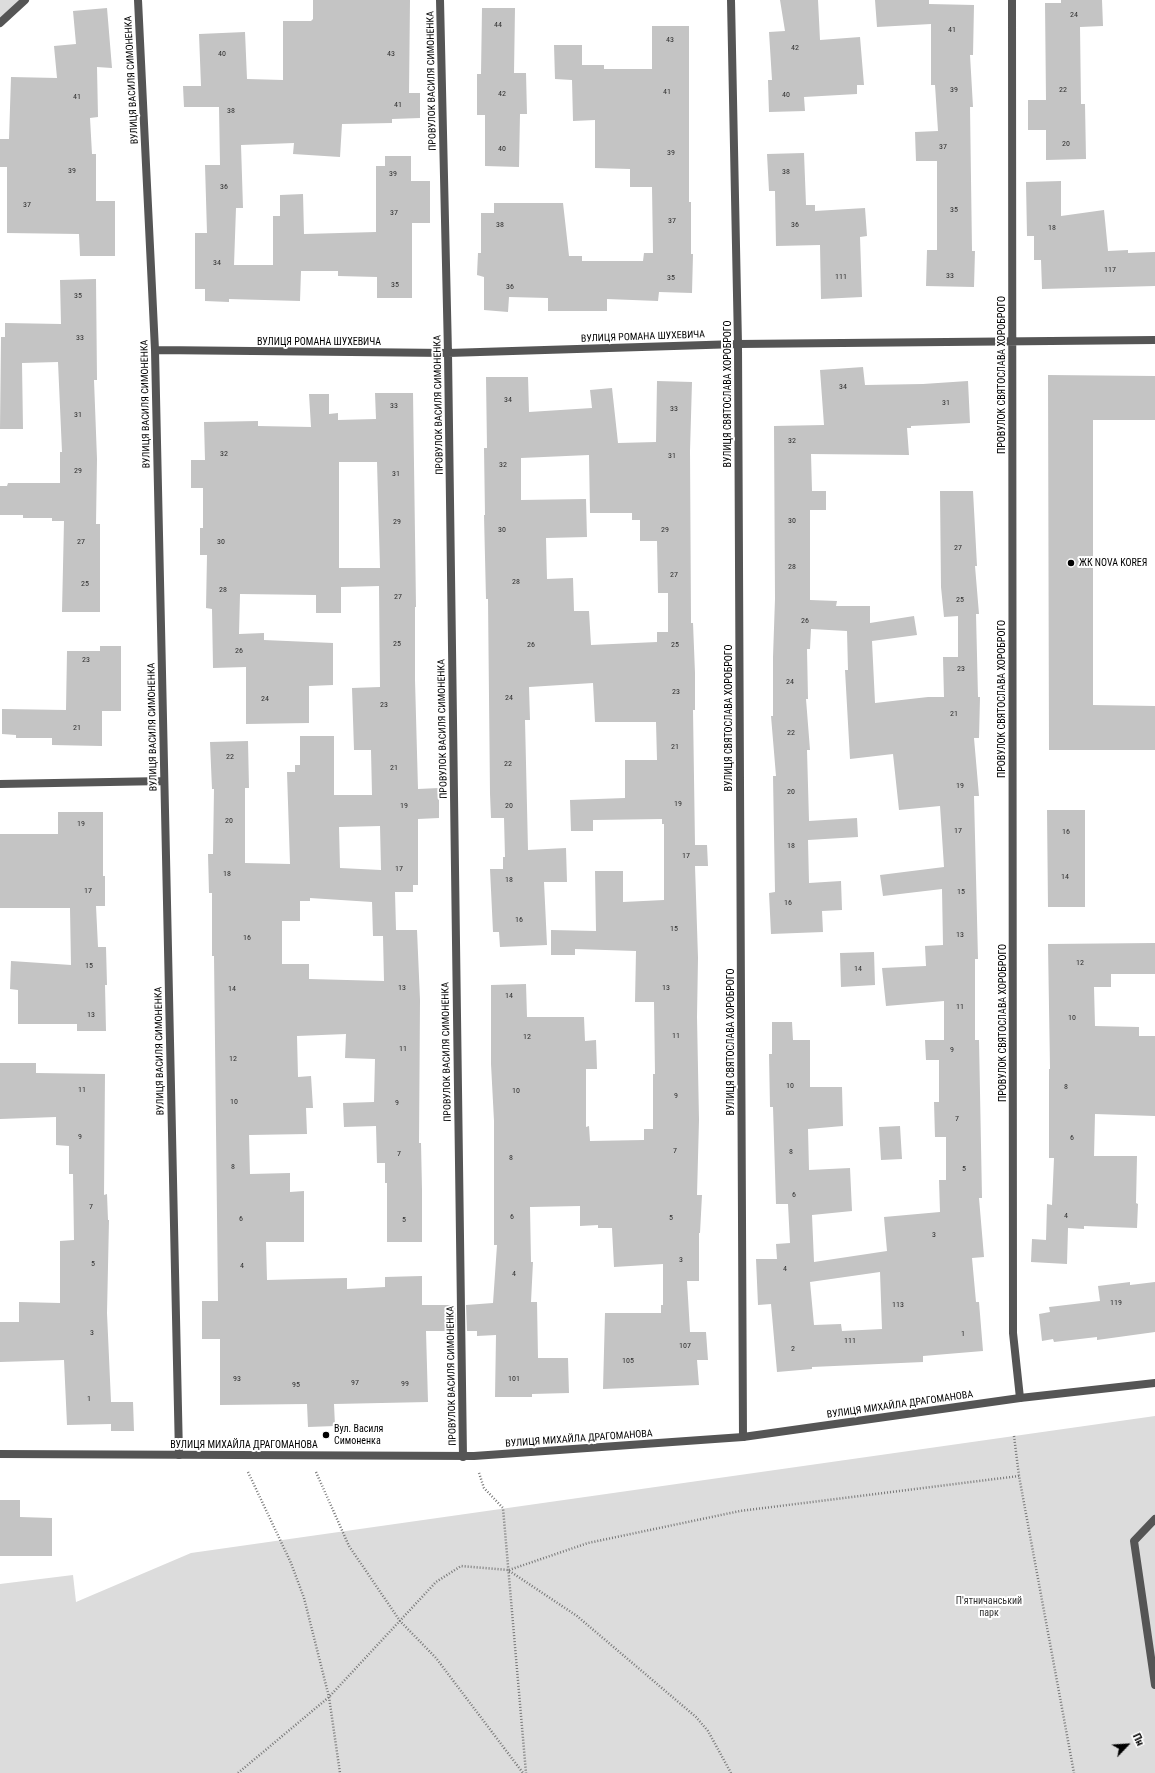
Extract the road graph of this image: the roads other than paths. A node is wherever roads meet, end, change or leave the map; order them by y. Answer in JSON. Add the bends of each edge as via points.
{"nodes":[{"id":1,"x":25,"y":0,"type":"edge"},
{"id":2,"x":138,"y":0,"type":"edge"},
{"id":3,"x":440,"y":0,"type":"edge"},
{"id":4,"x":731,"y":0,"type":"edge"},
{"id":5,"x":1012,"y":0,"type":"edge"},
{"id":6,"x":0,"y":22,"type":"edge"},
{"id":7,"x":1155,"y":340,"type":"edge"},
{"id":8,"x":1012,"y":341,"type":"junction"},
{"id":9,"x":738,"y":344,"type":"junction"},
{"id":10,"x":155,"y":350,"type":"junction"},
{"id":11,"x":448,"y":353,"type":"junction"},
{"id":12,"x":164,"y":781,"type":"junction"},
{"id":13,"x":0,"y":784,"type":"edge"},
{"id":14,"x":1155,"y":1383,"type":"edge"},
{"id":15,"x":1020,"y":1398,"type":"junction"},
{"id":16,"x":743,"y":1437,"type":"junction"},
{"id":17,"x":0,"y":1454,"type":"edge"},
{"id":18,"x":179,"y":1455,"type":"junction"},
{"id":19,"x":463,"y":1457,"type":"junction"},
{"id":20,"x":1155,"y":1519,"type":"edge"},
{"id":21,"x":1155,"y":1684,"type":"edge"}],
"edges":[{"from":1,"to":6,"type":"street"},
{"from":2,"to":10,"type":"street","name":"ВУЛИЦЯ ВАСИЛЯ СИМОНЕНКА"},
{"from":3,"to":11,"type":"street","name":"ПРОВУЛОК ВАСИЛЯ СИМОНЕНКА"},
{"from":4,"to":9,"type":"street","name":"ВУЛИЦЯ СВЯТОСЛАВА ХОРОБРОГО"},
{"from":5,"to":8,"type":"street","name":"ПРОВУЛОК СВЯТОСЛАВА ХОРОБРОГО"},
{"from":7,"to":8,"type":"street","name":"ВУЛИЦЯ РОМАНА ШУХЕВИЧА"},
{"from":8,"to":9,"type":"street","name":"ВУЛИЦЯ РОМАНА ШУХЕВИЧА"},
{"from":8,"to":15,"type":"street","name":"ПРОВУЛОК СВЯТОСЛАВА ХОРОБРОГО","via":[[1013,1333]]},
{"from":9,"to":11,"type":"street","name":"ВУЛИЦЯ РОМАНА ШУХЕВИЧА"},
{"from":9,"to":16,"type":"street","name":"ВУЛИЦЯ СВЯТОСЛАВА ХОРОБРОГО"},
{"from":10,"to":11,"type":"street","name":"ВУЛИЦЯ РОМАНА ШУХЕВИЧА"},
{"from":10,"to":12,"type":"street","name":"ВУЛИЦЯ ВАСИЛЯ СИМОНЕНКА"},
{"from":11,"to":19,"type":"street","name":"ПРОВУЛОК ВАСИЛЯ СИМОНЕНКА"},
{"from":12,"to":13,"type":"street"},
{"from":12,"to":18,"type":"street","name":"ВУЛИЦЯ ВАСИЛЯ СИМОНЕНКА"},
{"from":14,"to":15,"type":"street","name":"ВУЛИЦЯ МИХАЙЛА ДРАГОМАНОВА"},
{"from":15,"to":16,"type":"street","name":"ВУЛИЦЯ МИХАЙЛА ДРАГОМАНОВА"},
{"from":16,"to":19,"type":"street","name":"ВУЛИЦЯ МИХАЙЛА ДРАГОМАНОВА"},
{"from":17,"to":18,"type":"street","name":"ВУЛИЦЯ МИХАЙЛА ДРАГОМАНОВА"},
{"from":18,"to":19,"type":"street","name":"ВУЛИЦЯ МИХАЙЛА ДРАГОМАНОВА"},
{"from":20,"to":21,"type":"street","via":[[1134,1541]]}]}
